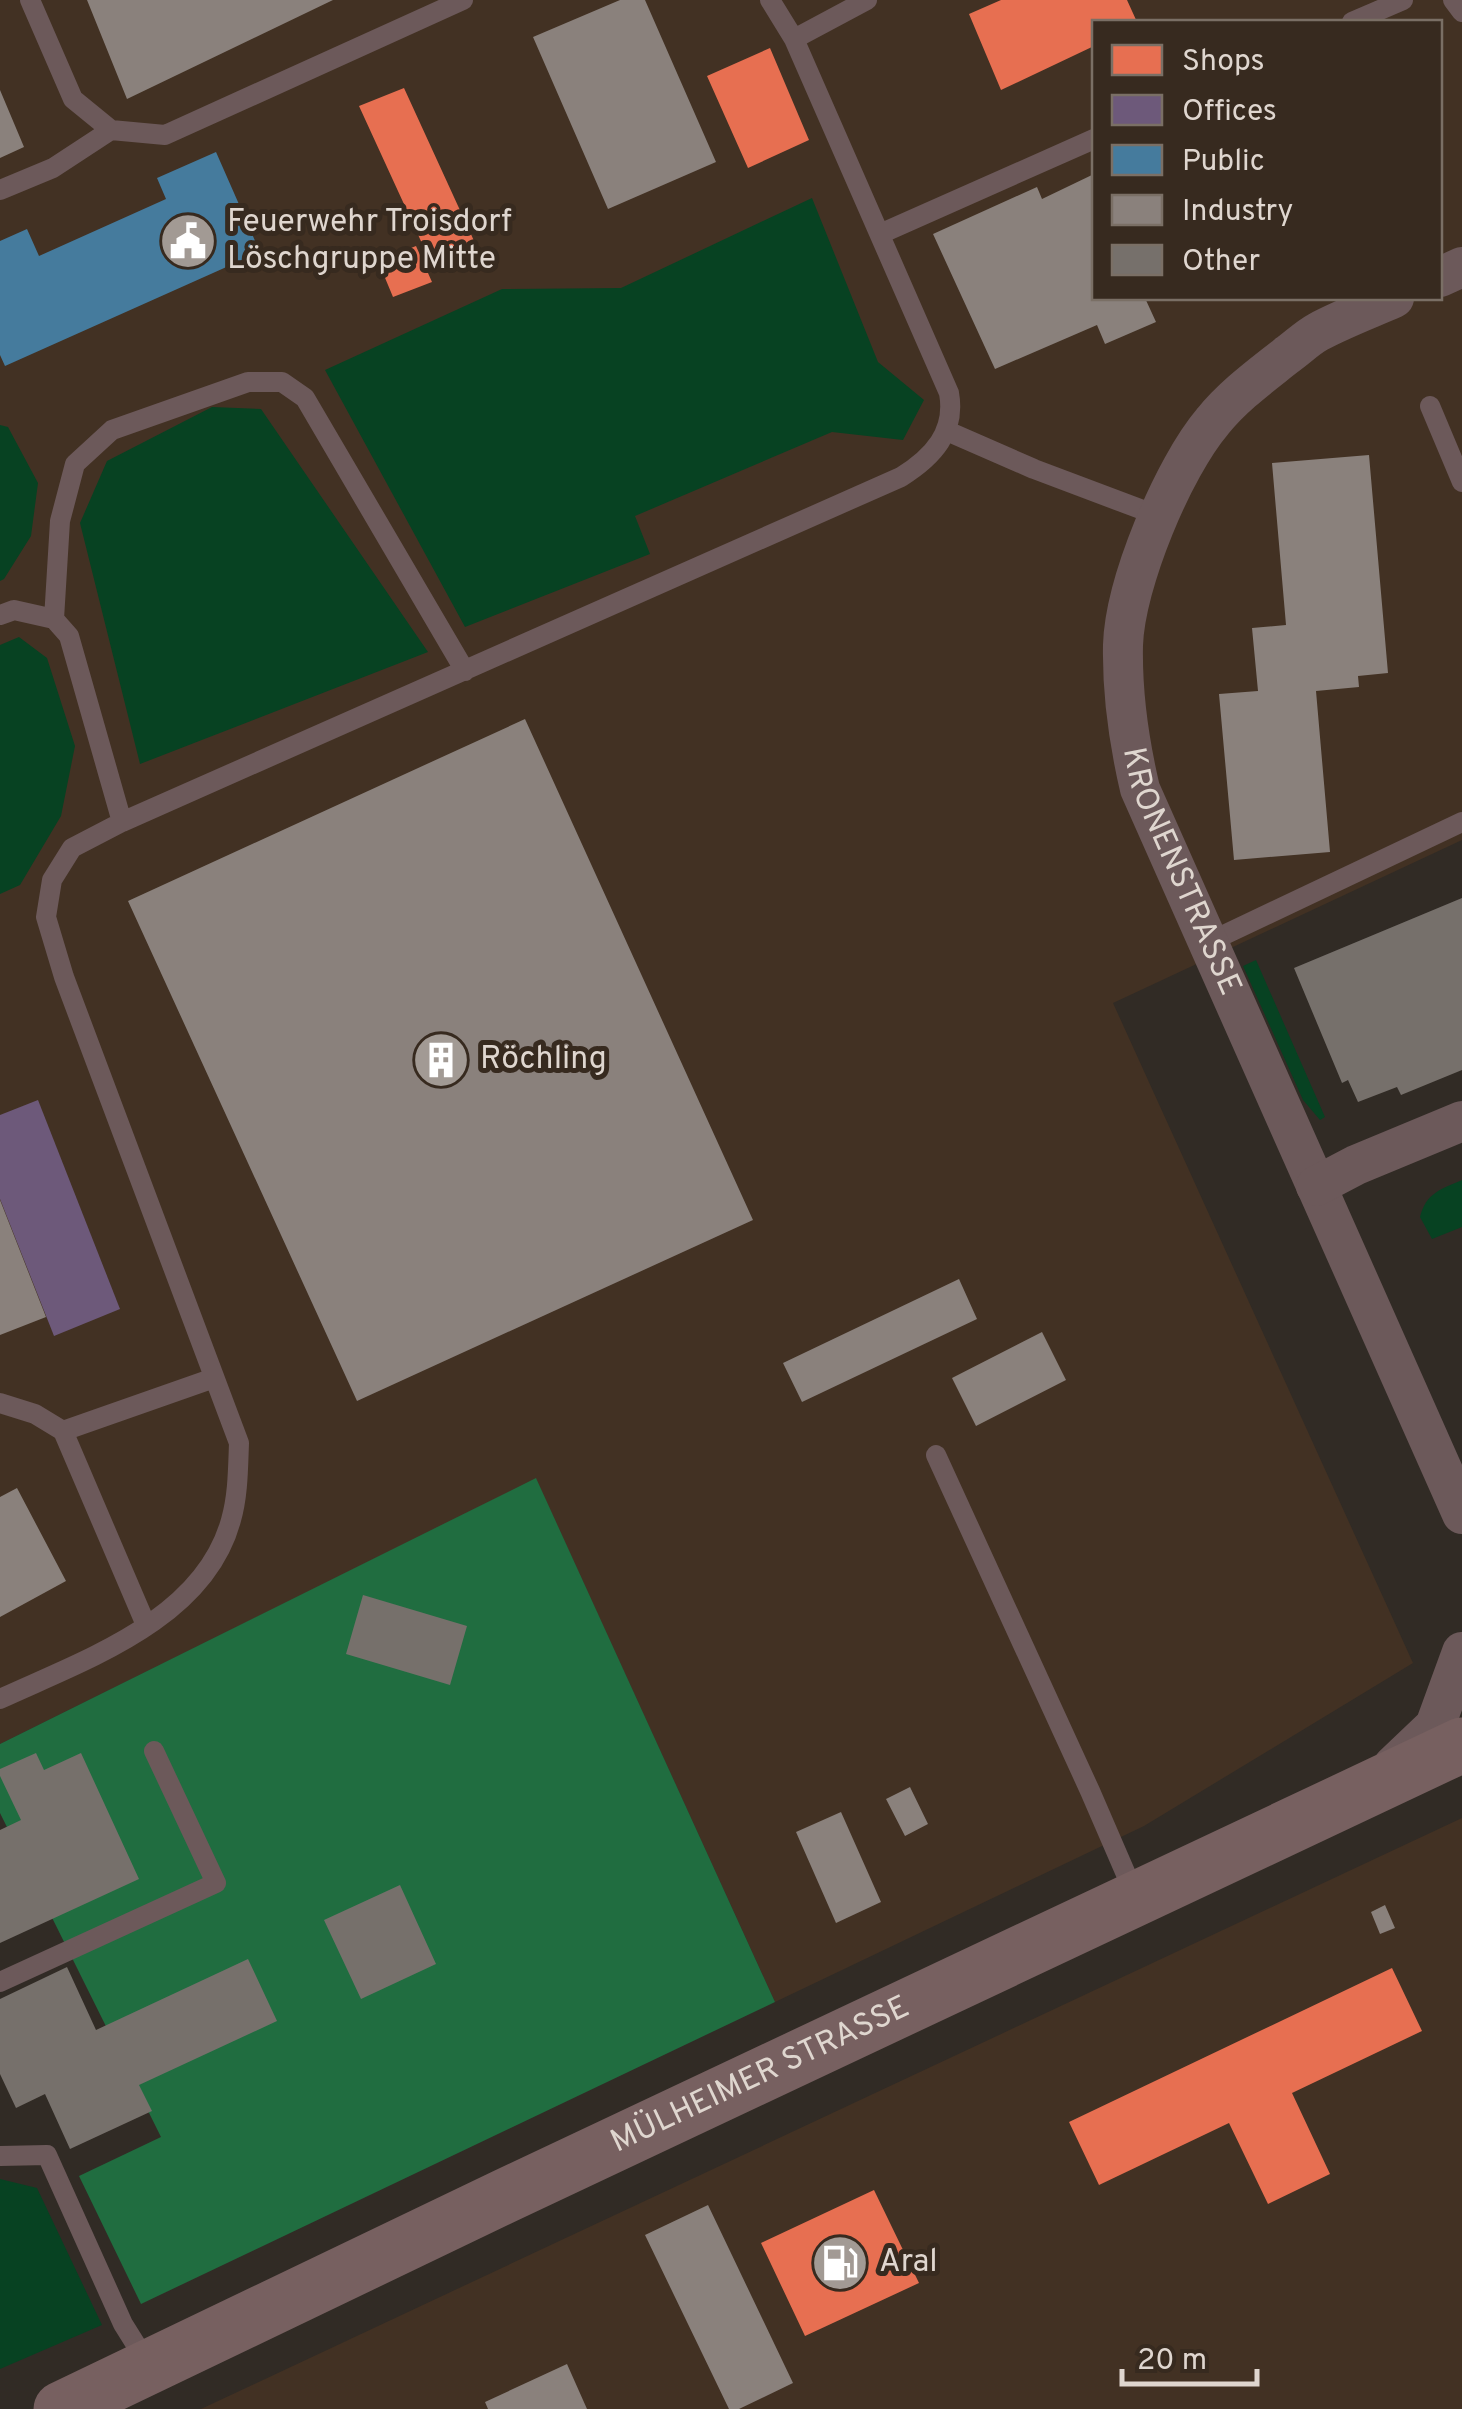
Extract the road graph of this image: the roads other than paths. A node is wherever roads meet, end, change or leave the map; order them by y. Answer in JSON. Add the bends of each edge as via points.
{"nodes":[{"id":1,"x":30,"y":0,"type":"edge"},
{"id":2,"x":463,"y":0,"type":"edge"},
{"id":3,"x":770,"y":0,"type":"edge"},
{"id":4,"x":867,"y":0,"type":"edge"},
{"id":5,"x":1402,"y":0,"type":"edge"},
{"id":6,"x":1453,"y":0,"type":"edge"},
{"id":7,"x":1462,"y":12,"type":"edge"},
{"id":8,"x":1357,"y":20,"type":"edge"},
{"id":9,"x":794,"y":39,"type":"junction"},
{"id":10,"x":111,"y":130,"type":"junction"},
{"id":11,"x":1092,"y":140,"type":"edge"},
{"id":12,"x":0,"y":190,"type":"edge"},
{"id":13,"x":880,"y":234,"type":"junction"},
{"id":14,"x":1389,"y":300,"type":"edge"},
{"id":15,"x":1430,"y":406,"type":"dead end"},
{"id":16,"x":946,"y":431,"type":"junction"},
{"id":17,"x":1462,"y":482,"type":"edge"},
{"id":18,"x":1159,"y":516,"type":"junction"},
{"id":19,"x":0,"y":615,"type":"edge"},
{"id":20,"x":54,"y":619,"type":"junction"},
{"id":21,"x":464,"y":671,"type":"junction"},
{"id":22,"x":122,"y":822,"type":"junction"},
{"id":23,"x":1462,"y":822,"type":"edge"},
{"id":24,"x":1207,"y":943,"type":"junction"},
{"id":25,"x":1462,"y":1121,"type":"edge"},
{"id":26,"x":1316,"y":1186,"type":"junction"},
{"id":27,"x":214,"y":1378,"type":"junction"},
{"id":28,"x":0,"y":1403,"type":"edge"},
{"id":29,"x":63,"y":1431,"type":"junction"},
{"id":30,"x":936,"y":1455,"type":"dead end"},
{"id":31,"x":1462,"y":1514,"type":"edge"},
{"id":32,"x":146,"y":1625,"type":"junction"},
{"id":33,"x":1462,"y":1652,"type":"edge"},
{"id":34,"x":0,"y":1699,"type":"edge"},
{"id":35,"x":1462,"y":1745,"type":"edge"},
{"id":36,"x":154,"y":1751,"type":"dead end"},
{"id":37,"x":1374,"y":1785,"type":"junction"},
{"id":38,"x":1136,"y":1898,"type":"junction"},
{"id":39,"x":0,"y":1982,"type":"edge"},
{"id":40,"x":0,"y":2156,"type":"edge"},
{"id":41,"x":149,"y":2366,"type":"junction"},
{"id":42,"x":61,"y":2409,"type":"edge"}],
"edges":[{"from":1,"to":10,"type":"lane","via":[[73,99]]},
{"from":2,"to":10,"type":"lane","via":[[166,135]]},
{"from":3,"to":9,"type":"lane"},
{"from":4,"to":9,"type":"lane"},
{"from":5,"to":8,"type":"lane"},
{"from":6,"to":7,"type":"lane"},
{"from":9,"to":13,"type":"lane"},
{"from":10,"to":12,"type":"lane","via":[[54,168]]},
{"from":11,"to":13,"type":"lane"},
{"from":13,"to":16,"type":"lane","via":[[949,392]]},
{"from":14,"to":18,"type":"street","name":"KRONENSTRASSE","via":[[1315,333],[1247,387],[1213,421]]},
{"from":15,"to":17,"type":"lane"},
{"from":16,"to":18,"type":"lane"},
{"from":16,"to":21,"type":"lane","via":[[918,467],[901,477]]},
{"from":18,"to":24,"type":"street","name":"KRONENSTRASSE","via":[[1134,582],[1123,642],[1128,725],[1140,789]]},
{"from":19,"to":20,"type":"lane","via":[[14,610]]},
{"from":20,"to":21,"type":"lane","via":[[60,521],[75,464],[112,430],[248,382],[282,382],[306,398]]},
{"from":20,"to":22,"type":"lane","via":[[69,636]]},
{"from":21,"to":22,"type":"lane"},
{"from":22,"to":27,"type":"lane","via":[[72,848],[52,880],[46,916]]},
{"from":23,"to":24,"type":"lane"},
{"from":24,"to":26,"type":"street","name":"KRONENSTRASSE"},
{"from":25,"to":26,"type":"street"},
{"from":26,"to":31,"type":"street","name":"KRONENSTRASSE"},
{"from":27,"to":29,"type":"lane"},
{"from":27,"to":32,"type":"lane","via":[[239,1444],[231,1522],[210,1568],[186,1597]]},
{"from":28,"to":29,"type":"lane"},
{"from":29,"to":32,"type":"lane"},
{"from":30,"to":38,"type":"lane"},
{"from":32,"to":34,"type":"lane"},
{"from":33,"to":37,"type":"street","via":[[1435,1726]]},
{"from":35,"to":37,"type":"main road","name":"MÜLHEIMER STRASSE"},
{"from":36,"to":39,"type":"lane","via":[[216,1883]]},
{"from":37,"to":38,"type":"main road","name":"MÜLHEIMER STRASSE"},
{"from":38,"to":41,"type":"main road","name":"MÜLHEIMER STRASSE"},
{"from":40,"to":41,"type":"lane","via":[[46,2156]]},
{"from":41,"to":42,"type":"main road","name":"MÜLHEIMER STRASSE"}]}
